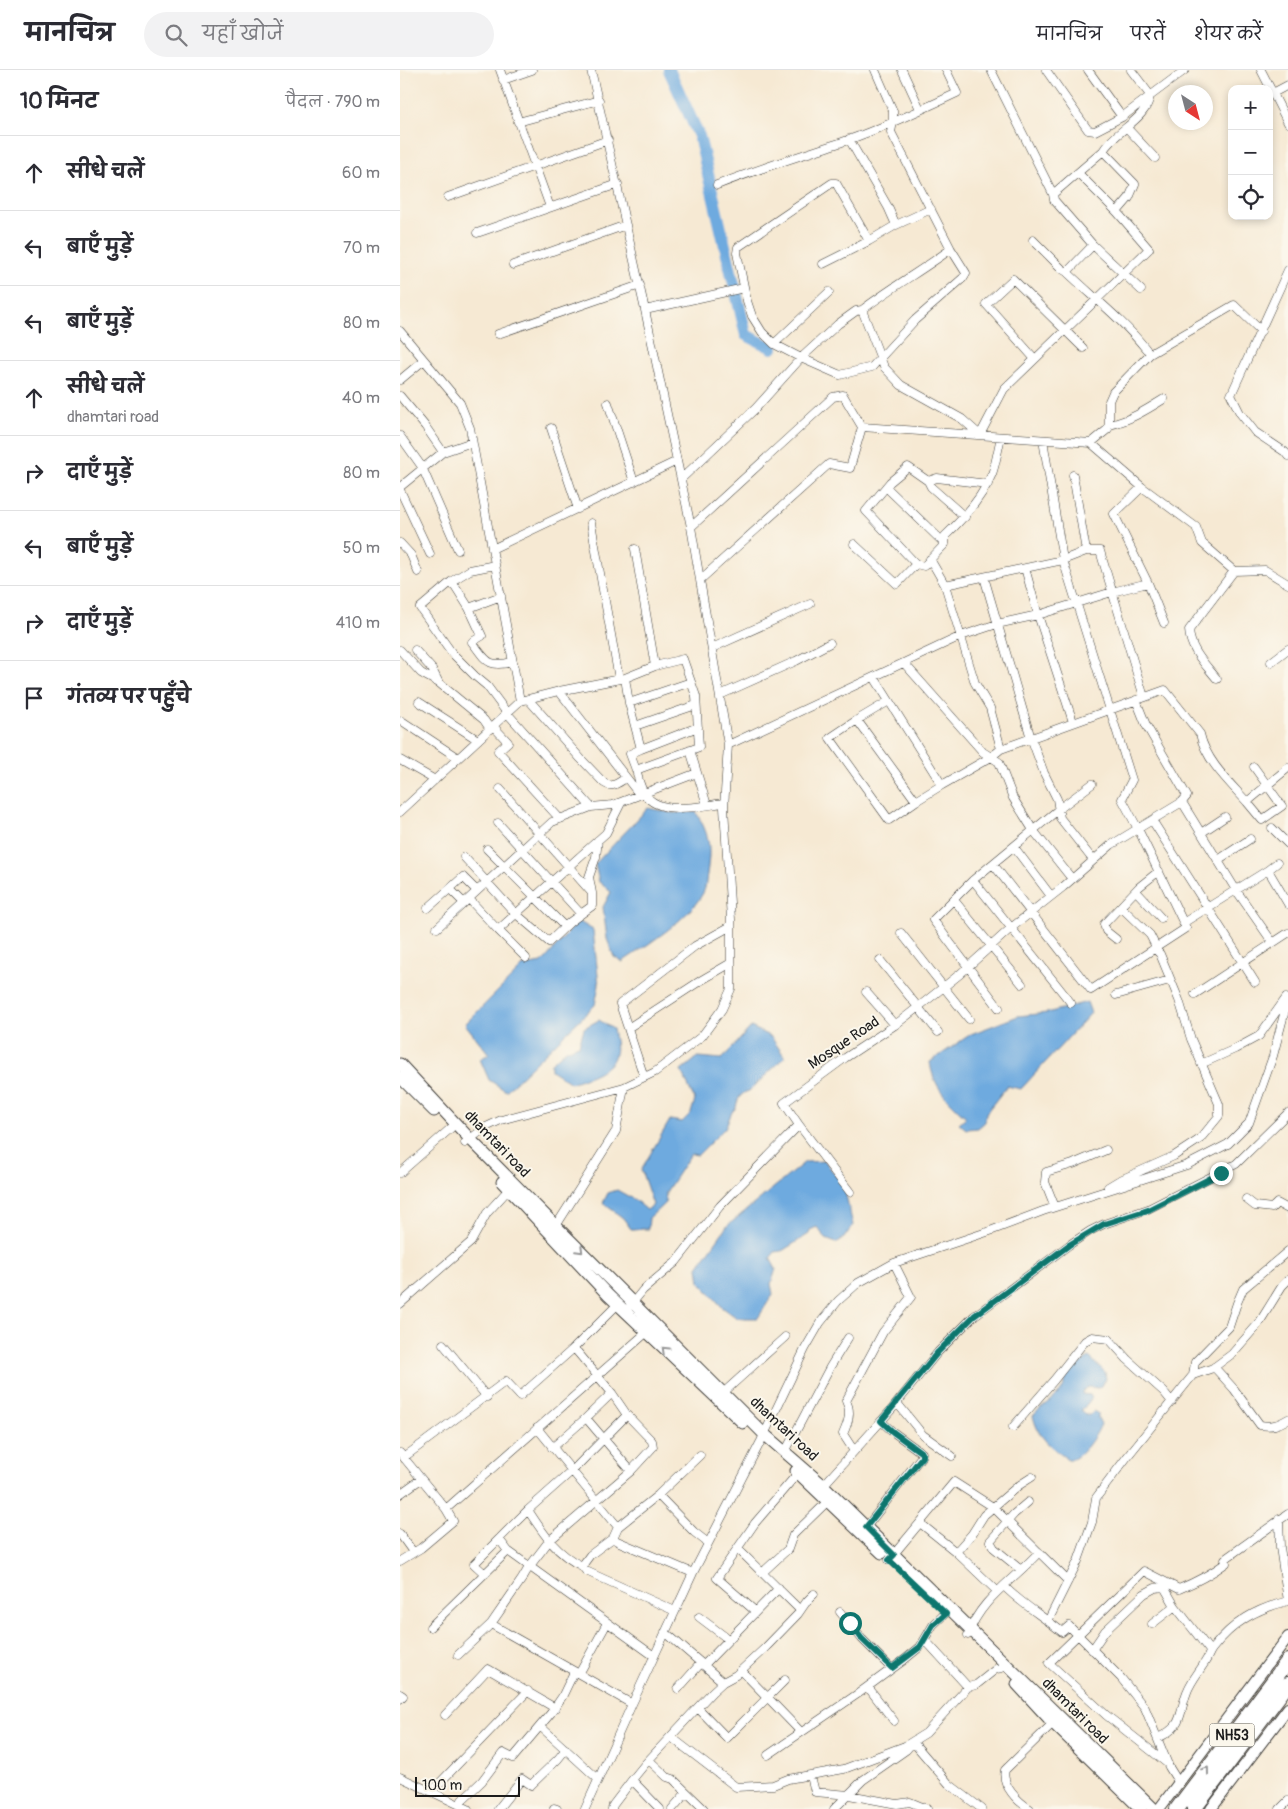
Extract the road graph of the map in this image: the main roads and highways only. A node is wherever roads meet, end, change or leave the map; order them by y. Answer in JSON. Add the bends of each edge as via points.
{"nodes":[{"id":1,"x":400,"y":1064,"type":"edge"},
{"id":2,"x":400,"y":1077,"type":"edge"},
{"id":3,"x":468,"y":1141,"type":"junction"},
{"id":4,"x":553,"y":1230,"type":"junction"},
{"id":5,"x":625,"y":1306,"type":"junction"},
{"id":6,"x":763,"y":1437,"type":"junction"},
{"id":7,"x":821,"y":1489,"type":"junction"},
{"id":8,"x":864,"y":1530,"type":"junction"},
{"id":9,"x":969,"y":1632,"type":"junction"},
{"id":10,"x":1288,"y":1661,"type":"edge"},
{"id":11,"x":1288,"y":1684,"type":"edge"},
{"id":12,"x":1141,"y":1809,"type":"edge"},
{"id":13,"x":1154,"y":1809,"type":"edge"},
{"id":14,"x":1177,"y":1809,"type":"edge"},
{"id":15,"x":1194,"y":1809,"type":"edge"}],
"edges":[{"from":1,"to":3,"type":"main road","name":"dhamtari road"},
{"from":2,"to":3,"type":"main road","via":[[450,1128]]},
{"from":3,"to":4,"type":"main road","name":"dhamtari road"},
{"from":3,"to":4,"type":"main road","via":[[509,1189]]},
{"from":4,"to":5,"type":"main road"},
{"from":5,"to":6,"type":"main road","name":"dhamtari road","via":[[723,1393]]},
{"from":6,"to":5,"type":"main road","one_way":true,"via":[[647,1332]]},
{"from":6,"to":7,"type":"main road","via":[[798,1473]]},
{"from":6,"to":7,"type":"main road","name":"dhamtari road","via":[[785,1452]]},
{"from":7,"to":8,"type":"main road","name":"dhamtari road"},
{"from":7,"to":8,"type":"main road","via":[[828,1501]]},
{"from":8,"to":9,"type":"main road"},
{"from":9,"to":12,"type":"main road","via":[[1053,1723]]},
{"from":9,"to":13,"type":"main road","name":"dhamtari road"},
{"from":14,"to":10,"type":"highway","number":"NH53","one_way":true},
{"from":11,"to":15,"type":"highway","number":"NH53"}]}
